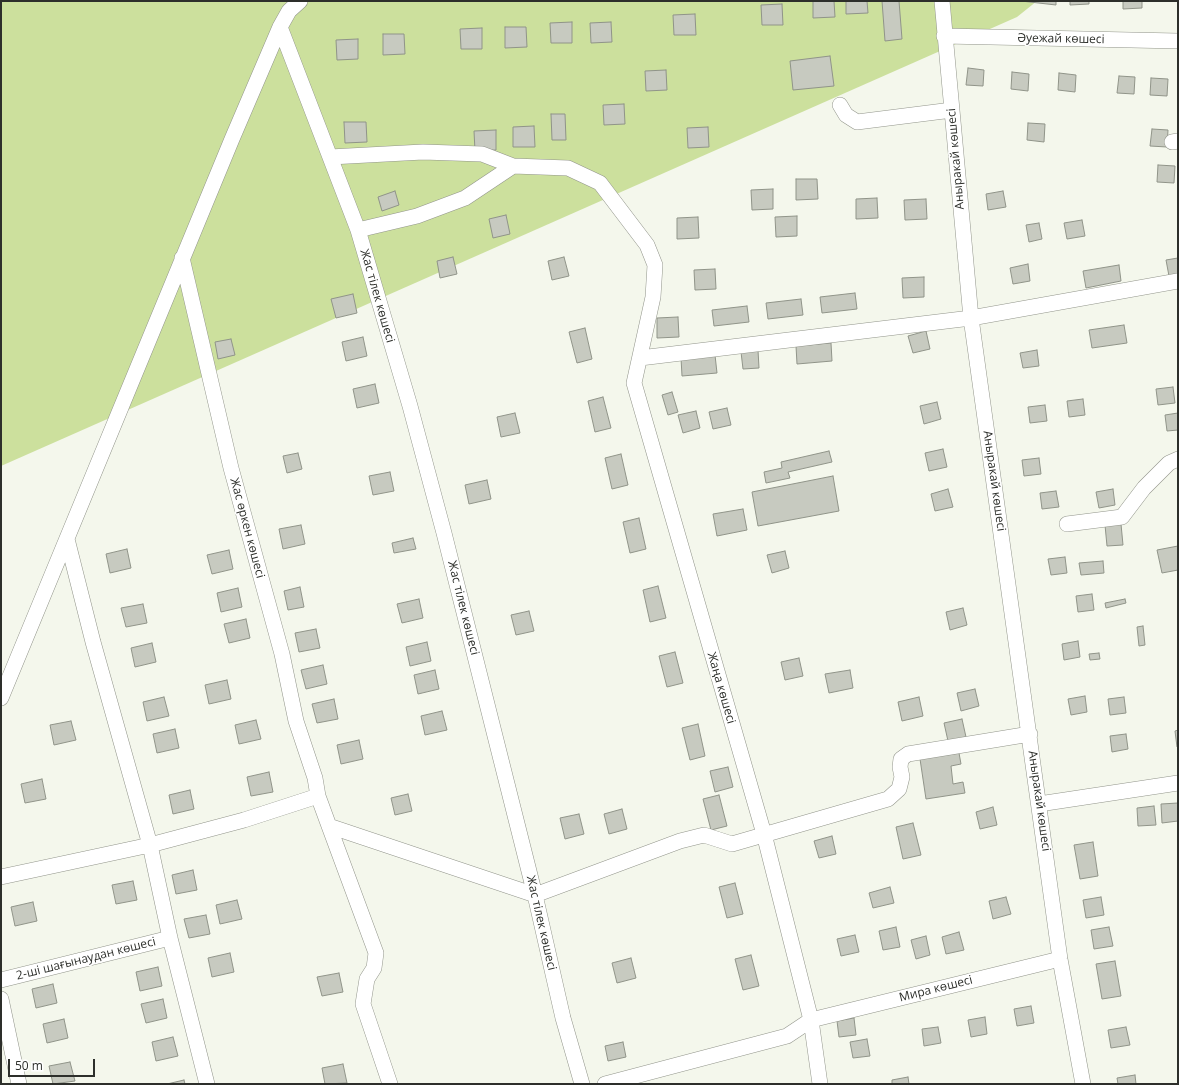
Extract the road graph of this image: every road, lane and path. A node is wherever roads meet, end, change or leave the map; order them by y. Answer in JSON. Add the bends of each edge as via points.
{"nodes":[{"id":1,"x":300,"y":1,"type":"edge"},
{"id":2,"x":942,"y":1,"type":"edge"},
{"id":3,"x":280,"y":27,"type":"junction"},
{"id":4,"x":944,"y":36,"type":"junction"},
{"id":5,"x":1178,"y":42,"type":"edge"},
{"id":6,"x":840,"y":105,"type":"dead end"},
{"id":7,"x":952,"y":110,"type":"junction"},
{"id":8,"x":330,"y":157,"type":"junction"},
{"id":9,"x":513,"y":166,"type":"junction"},
{"id":10,"x":358,"y":230,"type":"junction"},
{"id":11,"x":182,"y":258,"type":"junction"},
{"id":12,"x":1178,"y":282,"type":"edge"},
{"id":13,"x":971,"y":318,"type":"junction"},
{"id":14,"x":640,"y":358,"type":"junction"},
{"id":15,"x":1178,"y":459,"type":"edge"},
{"id":16,"x":1067,"y":524,"type":"dead end"},
{"id":17,"x":67,"y":539,"type":"junction"},
{"id":18,"x":1,"y":698,"type":"edge"},
{"id":19,"x":1030,"y":734,"type":"junction"},
{"id":20,"x":1178,"y":783,"type":"edge"},
{"id":21,"x":318,"y":796,"type":"junction"},
{"id":22,"x":1039,"y":804,"type":"junction"},
{"id":23,"x":329,"y":826,"type":"junction"},
{"id":24,"x":764,"y":834,"type":"junction"},
{"id":25,"x":150,"y":844,"type":"junction"},
{"id":26,"x":1,"y":877,"type":"edge"},
{"id":27,"x":535,"y":895,"type":"junction"},
{"id":28,"x":170,"y":938,"type":"junction"},
{"id":29,"x":1060,"y":959,"type":"junction"},
{"id":30,"x":1,"y":980,"type":"edge"},
{"id":31,"x":1,"y":999,"type":"edge"},
{"id":32,"x":811,"y":1020,"type":"junction"},
{"id":33,"x":19,"y":1084,"type":"edge"},
{"id":34,"x":207,"y":1084,"type":"edge"},
{"id":35,"x":390,"y":1084,"type":"edge"},
{"id":36,"x":582,"y":1084,"type":"edge"},
{"id":37,"x":605,"y":1084,"type":"edge"},
{"id":38,"x":820,"y":1084,"type":"edge"},
{"id":39,"x":1083,"y":1084,"type":"edge"}],
"edges":[{"from":1,"to":3,"type":"street","via":[[289,11]]},
{"from":2,"to":4,"type":"street","name":"Аныракай көшесі"},
{"from":3,"to":8,"type":"street","name":"Жас тілек көшесі"},
{"from":3,"to":11,"type":"street"},
{"from":4,"to":5,"type":"street","name":"Әуежай көшесі"},
{"from":4,"to":7,"type":"street","name":"Аныракай көшесі"},
{"from":6,"to":7,"type":"street","via":[[846,115],[857,122]]},
{"from":7,"to":13,"type":"street","name":"Аныракай көшесі"},
{"from":8,"to":9,"type":"street","name":"Жаңа көшесі","via":[[423,152],[482,154]]},
{"from":8,"to":10,"type":"street","name":"Жас тілек көшесі"},
{"from":9,"to":10,"type":"street","via":[[465,198],[417,216]]},
{"from":9,"to":14,"type":"street","name":"Жаңа көшесі","via":[[568,168],[600,183],[647,245],[655,265],[653,297]]},
{"from":10,"to":27,"type":"street","name":"Жас тілек көшесі","via":[[444,533]]},
{"from":11,"to":17,"type":"street"},
{"from":11,"to":21,"type":"street","name":"Жас өркен көшесі","via":[[231,468],[282,654],[296,721],[315,778]]},
{"from":12,"to":13,"type":"street"},
{"from":13,"to":14,"type":"street"},
{"from":13,"to":19,"type":"street","name":"Аныракай көшесі"},
{"from":14,"to":24,"type":"street","name":"Жаңа көшесі","via":[[634,383],[644,422]]},
{"from":15,"to":16,"type":"street","via":[[1169,463],[1144,488],[1122,517]]},
{"from":17,"to":18,"type":"street"},
{"from":17,"to":25,"type":"street"},
{"from":19,"to":22,"type":"street","name":"Аныракай көшесі"},
{"from":19,"to":24,"type":"street","via":[[908,754],[901,759],[902,777],[899,789],[888,799]]},
{"from":20,"to":22,"type":"street"},
{"from":21,"to":23,"type":"street","name":"Жас өркен көшесі"},
{"from":21,"to":25,"type":"street","via":[[244,820]]},
{"from":22,"to":29,"type":"street","name":"Аныракай көшесі"},
{"from":23,"to":27,"type":"street"},
{"from":23,"to":35,"type":"street","name":"Жас өркен көшесі","via":[[376,953],[374,968],[367,979],[363,1004]]},
{"from":24,"to":27,"type":"street","via":[[732,844],[704,835],[680,841]]},
{"from":24,"to":32,"type":"street","name":"Жаңа көшесі"},
{"from":25,"to":26,"type":"street"},
{"from":25,"to":28,"type":"street"},
{"from":27,"to":36,"type":"street","name":"Жас тілек көшесі","via":[[563,1018]]},
{"from":28,"to":30,"type":"street","name":"2-ші шағынаудан көшесі"},
{"from":28,"to":34,"type":"street"},
{"from":29,"to":32,"type":"street","name":"Мира көшесі"},
{"from":29,"to":39,"type":"street","name":"Аныракай көшесі"},
{"from":31,"to":33,"type":"street"},
{"from":32,"to":37,"type":"street","name":"Мира көшесі","via":[[787,1036]]},
{"from":32,"to":38,"type":"street","name":"Жаңа көшесі"}]}
